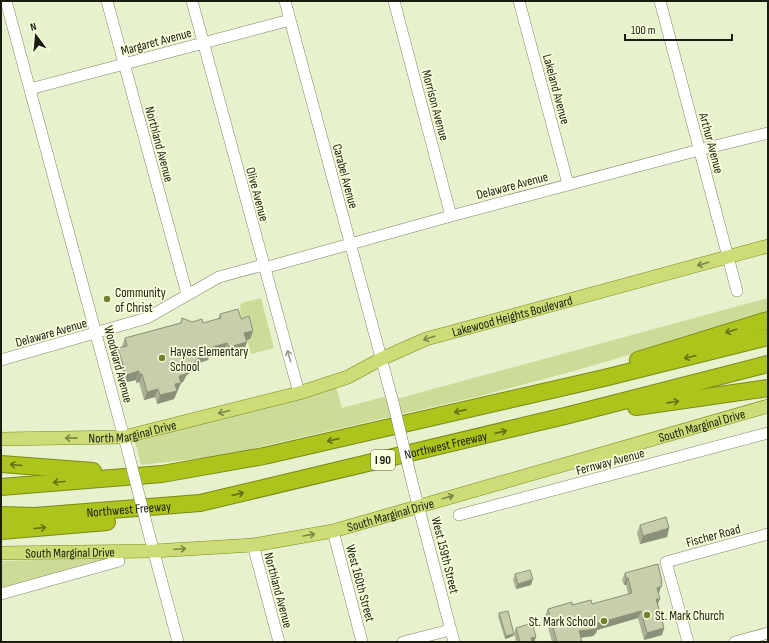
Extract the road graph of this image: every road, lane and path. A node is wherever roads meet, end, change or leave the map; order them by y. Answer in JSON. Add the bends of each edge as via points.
{"nodes":[{"id":1,"x":6,"y":1,"type":"edge"},
{"id":2,"x":107,"y":1,"type":"edge"},
{"id":3,"x":192,"y":1,"type":"edge"},
{"id":4,"x":285,"y":1,"type":"edge"},
{"id":5,"x":394,"y":1,"type":"edge"},
{"id":6,"x":519,"y":1,"type":"edge"},
{"id":7,"x":660,"y":1,"type":"edge"},
{"id":8,"x":290,"y":20,"type":"junction"},
{"id":9,"x":203,"y":43,"type":"junction"},
{"id":10,"x":124,"y":64,"type":"junction"},
{"id":11,"x":30,"y":89,"type":"junction"},
{"id":12,"x":768,"y":133,"type":"edge"},
{"id":13,"x":699,"y":150,"type":"junction"},
{"id":14,"x":568,"y":184,"type":"junction"},
{"id":15,"x":451,"y":216,"type":"junction"},
{"id":16,"x":350,"y":244,"type":"junction"},
{"id":17,"x":768,"y":246,"type":"edge"},
{"id":18,"x":728,"y":256,"type":"junction"},
{"id":19,"x":263,"y":267,"type":"junction"},
{"id":20,"x":738,"y":291,"type":"dead end"},
{"id":21,"x":187,"y":294,"type":"junction"},
{"id":22,"x":768,"y":320,"type":"edge"},
{"id":23,"x":96,"y":334,"type":"junction"},
{"id":24,"x":768,"y":337,"type":"edge"},
{"id":25,"x":381,"y":359,"type":"junction"},
{"id":26,"x":1,"y":360,"type":"edge"},
{"id":27,"x":768,"y":364,"type":"edge"},
{"id":28,"x":768,"y":388,"type":"edge"},
{"id":29,"x":299,"y":393,"type":"junction"},
{"id":30,"x":498,"y":402,"type":"junction"},
{"id":31,"x":262,"y":403,"type":"joint"},
{"id":32,"x":768,"y":406,"type":"edge"},
{"id":33,"x":565,"y":416,"type":"junction"},
{"id":34,"x":768,"y":433,"type":"edge"},
{"id":35,"x":1,"y":439,"type":"edge"},
{"id":36,"x":125,"y":442,"type":"junction"},
{"id":37,"x":264,"y":456,"type":"junction"},
{"id":38,"x":1,"y":464,"type":"edge"},
{"id":39,"x":1,"y":487,"type":"edge"},
{"id":40,"x":200,"y":504,"type":"junction"},
{"id":41,"x":418,"y":505,"type":"junction"},
{"id":42,"x":1,"y":515,"type":"edge"},
{"id":43,"x":459,"y":515,"type":"dead end"},
{"id":44,"x":1,"y":531,"type":"edge"},
{"id":45,"x":332,"y":531,"type":"junction"},
{"id":46,"x":768,"y":534,"type":"edge"},
{"id":47,"x":253,"y":546,"type":"junction"},
{"id":48,"x":154,"y":551,"type":"junction"},
{"id":49,"x":1,"y":554,"type":"edge"},
{"id":50,"x":119,"y":561,"type":"dead end"},
{"id":51,"x":1,"y":594,"type":"edge"},
{"id":52,"x":450,"y":630,"type":"junction"},
{"id":53,"x":768,"y":633,"type":"edge"},
{"id":54,"x":178,"y":642,"type":"edge"},
{"id":55,"x":278,"y":642,"type":"edge"},
{"id":56,"x":362,"y":642,"type":"edge"},
{"id":57,"x":404,"y":642,"type":"edge"},
{"id":58,"x":454,"y":642,"type":"edge"},
{"id":59,"x":688,"y":642,"type":"edge"},
{"id":60,"x":735,"y":642,"type":"edge"}],
"edges":[{"from":1,"to":11,"type":"street","name":"Woodward Avenue"},
{"from":2,"to":10,"type":"street","name":"Northland Avenue"},
{"from":3,"to":9,"type":"street","name":"Olive Avenue"},
{"from":4,"to":8,"type":"street","name":"Carabel Avenue"},
{"from":5,"to":15,"type":"street","name":"Morrison Avenue"},
{"from":6,"to":14,"type":"street","name":"Lakeland Avenue"},
{"from":7,"to":13,"type":"street","name":"Arthur Avenue"},
{"from":8,"to":9,"type":"street","name":"Margaret Avenue"},
{"from":8,"to":16,"type":"street","name":"Carabel Avenue"},
{"from":9,"to":10,"type":"street","name":"Margaret Avenue"},
{"from":9,"to":19,"type":"street","name":"Olive Avenue"},
{"from":10,"to":11,"type":"street","name":"Margaret Avenue"},
{"from":10,"to":21,"type":"street","name":"Northland Avenue"},
{"from":11,"to":23,"type":"street","name":"Woodward Avenue"},
{"from":12,"to":13,"type":"street","name":"Delaware Avenue"},
{"from":13,"to":14,"type":"street","name":"Delaware Avenue"},
{"from":13,"to":18,"type":"street","name":"Arthur Avenue"},
{"from":14,"to":15,"type":"street","name":"Delaware Avenue"},
{"from":15,"to":16,"type":"street","name":"Delaware Avenue"},
{"from":16,"to":19,"type":"street","name":"Delaware Avenue"},
{"from":16,"to":25,"type":"street","name":"Carabel Avenue"},
{"from":17,"to":18,"type":"main road","name":"Lakewood Heights Boulevard"},
{"from":18,"to":20,"type":"street","name":"Arthur Avenue"},
{"from":18,"to":25,"type":"main road","name":"Lakewood Heights Boulevard","one_way":true,"via":[[426,339]]},
{"from":19,"to":21,"type":"street","name":"Delaware Avenue","via":[[219,277]]},
{"from":29,"to":19,"type":"street","name":"Olive Avenue","one_way":true},
{"from":21,"to":23,"type":"street","name":"Delaware Avenue","via":[[147,318]]},
{"from":22,"to":30,"type":"highway","one_way":true},
{"from":23,"to":26,"type":"street","name":"Delaware Avenue"},
{"from":23,"to":36,"type":"street","name":"Woodward Avenue"},
{"from":24,"to":30,"type":"highway","number":"I 90","one_way":true},
{"from":25,"to":29,"type":"main road","name":"Lakewood Heights Boulevard","via":[[348,377]]},
{"from":25,"to":41,"type":"street","name":"West 159th Street","bridge":true},
{"from":27,"to":33,"type":"highway","name":"Northwest Freeway","number":"I 90"},
{"from":33,"to":28,"type":"highway","one_way":true},
{"from":29,"to":31,"type":"main road","name":"Lakewood Heights Boulevard"},
{"from":30,"to":37,"type":"highway","number":"I 90","one_way":true},
{"from":31,"to":36,"type":"main road","name":"North Marginal Drive","one_way":true},
{"from":41,"to":32,"type":"main road","name":"South Marginal Drive","one_way":true},
{"from":40,"to":33,"type":"highway","name":"Northwest Freeway","number":"I 90","one_way":true},
{"from":34,"to":43,"type":"street","name":"Fernway Avenue"},
{"from":36,"to":35,"type":"main road","name":"North Marginal Drive","one_way":true},
{"from":36,"to":48,"type":"street","name":"Woodward Avenue","bridge":true},
{"from":37,"to":38,"type":"highway","one_way":true,"via":[[150,470],[88,471]]},
{"from":37,"to":39,"type":"highway","number":"I 90","one_way":true,"via":[[162,474]]},
{"from":40,"to":42,"type":"highway","name":"Northwest Freeway","number":"I 90","via":[[35,516]]},
{"from":44,"to":40,"type":"highway","one_way":true,"via":[[135,519],[176,513]]},
{"from":41,"to":45,"type":"main road","name":"South Marginal Drive"},
{"from":41,"to":52,"type":"street","name":"West 159th Street"},
{"from":47,"to":45,"type":"main road","name":"South Marginal Drive","one_way":true},
{"from":45,"to":56,"type":"street","name":"West 160th Street"},
{"from":46,"to":59,"type":"street","name":"Fischer Road","via":[[666,562]]},
{"from":48,"to":47,"type":"main road","name":"South Marginal Drive","one_way":true},
{"from":47,"to":55,"type":"street","name":"Northland Avenue"},
{"from":48,"to":49,"type":"main road","name":"South Marginal Drive"},
{"from":48,"to":54,"type":"street","name":"Woodward Avenue"},
{"from":50,"to":51,"type":"street"},
{"from":52,"to":57,"type":"street"},
{"from":52,"to":58,"type":"street","name":"West 159th Street"},
{"from":53,"to":60,"type":"street"}]}
